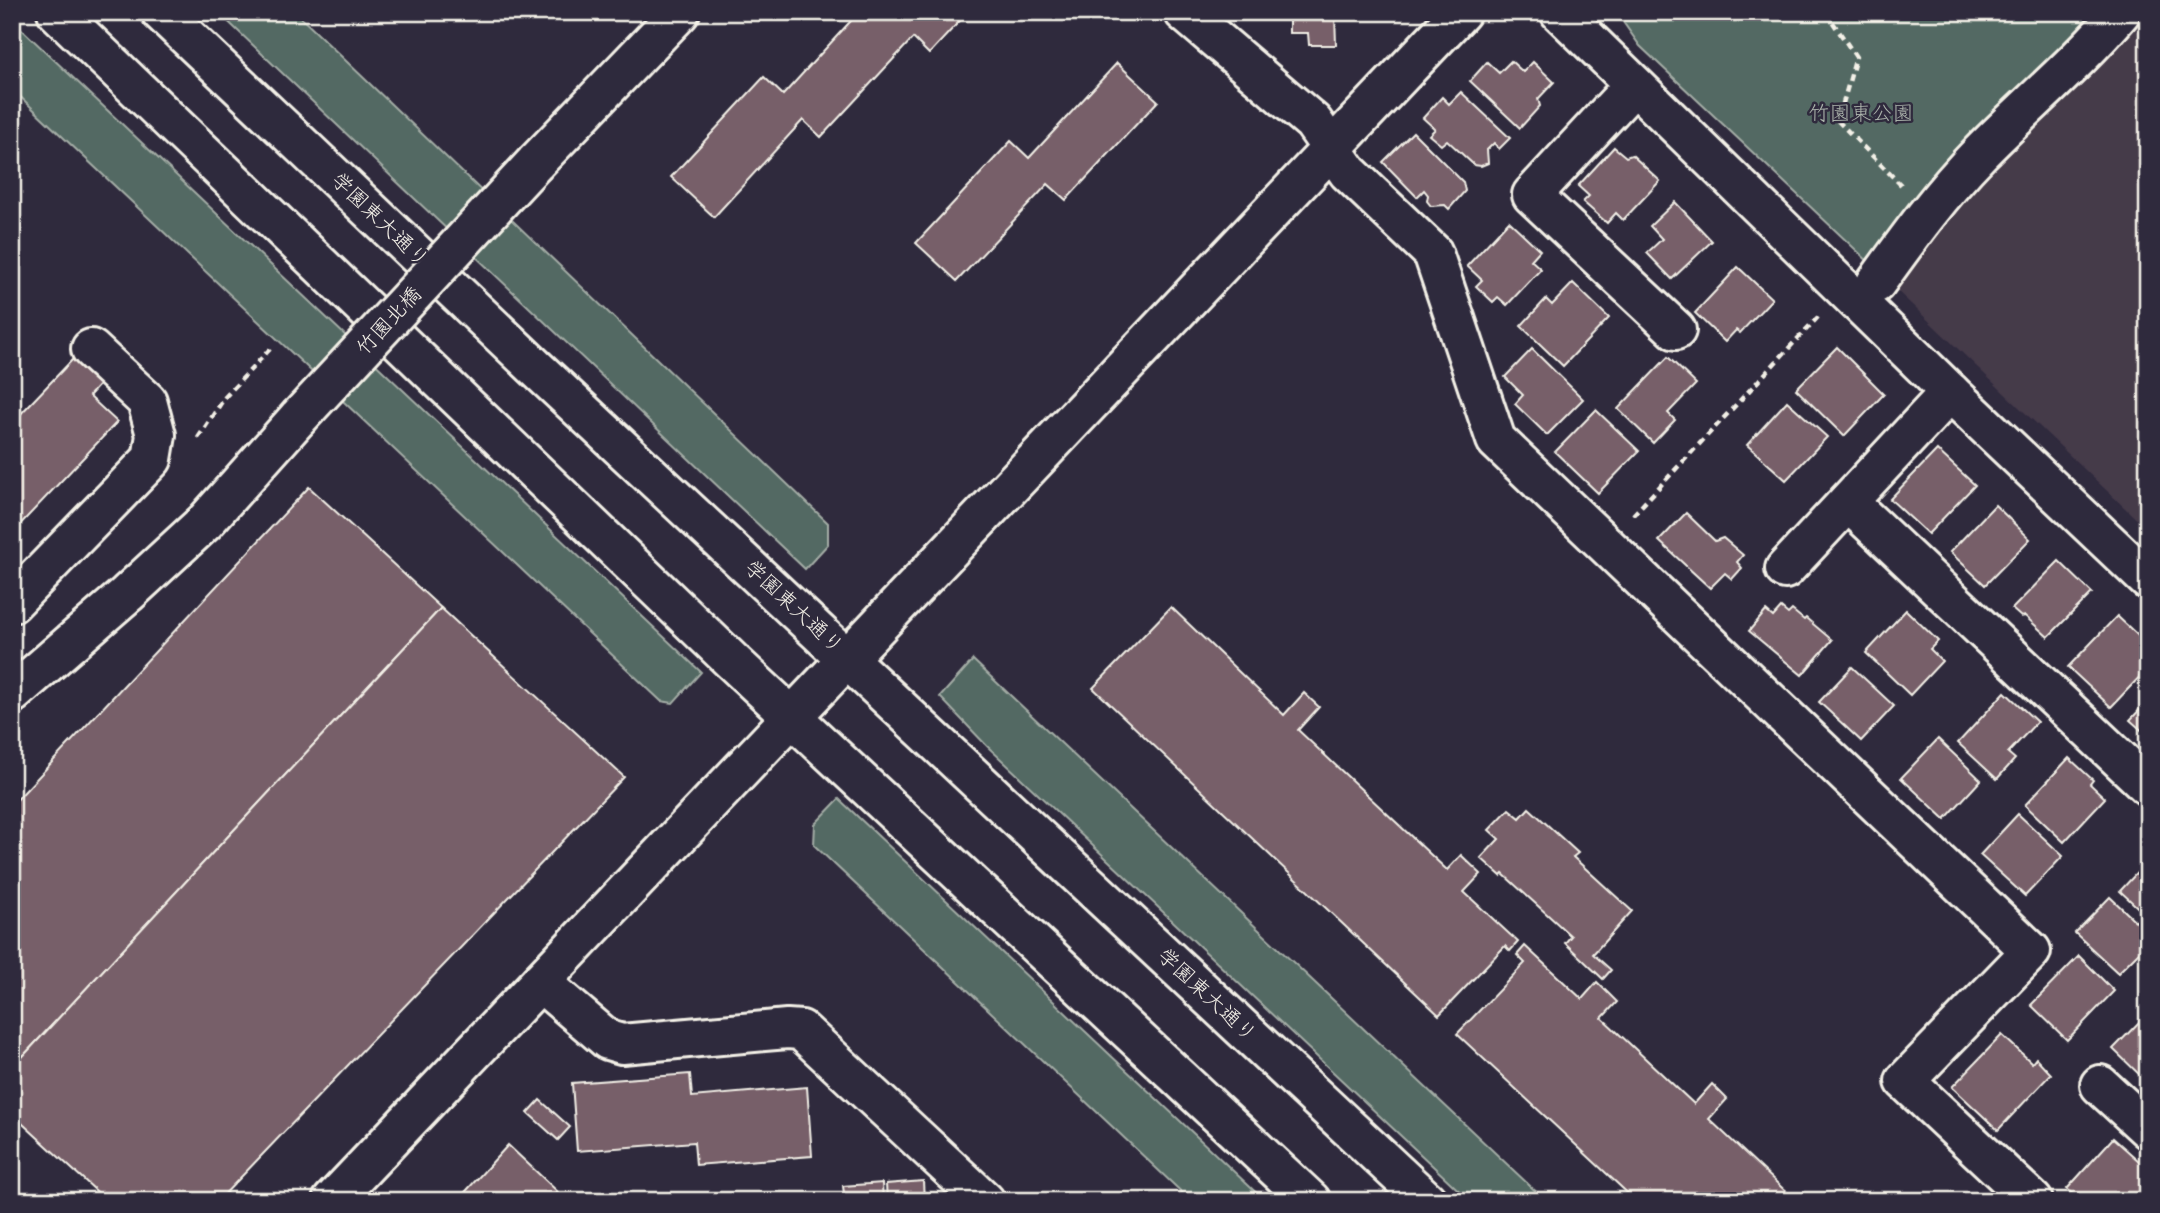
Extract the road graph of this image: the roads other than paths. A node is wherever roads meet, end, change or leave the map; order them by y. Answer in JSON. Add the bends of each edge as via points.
{"nodes":[{"id":1,"x":57,"y":12,"type":"edge"},
{"id":2,"x":161,"y":12,"type":"edge"},
{"id":3,"x":680,"y":12,"type":"edge"},
{"id":4,"x":1184,"y":12,"type":"edge"},
{"id":5,"x":1461,"y":12,"type":"edge"},
{"id":6,"x":1560,"y":12,"type":"edge"},
{"id":7,"x":2121,"y":12,"type":"edge"},
{"id":8,"x":1634,"y":85,"type":"junction"},
{"id":9,"x":1330,"y":147,"type":"junction"},
{"id":10,"x":1876,"y":283,"type":"dead end"},
{"id":11,"x":1676,"y":330,"type":"dead end"},
{"id":12,"x":91,"y":349,"type":"dead end"},
{"id":13,"x":1950,"y":392,"type":"junction"},
{"id":14,"x":1848,"y":502,"type":"junction"},
{"id":15,"x":1785,"y":569,"type":"dead end"},
{"id":16,"x":2148,"y":580,"type":"edge"},
{"id":17,"x":12,"y":603,"type":"edge"},
{"id":18,"x":849,"y":659,"type":"junction"},
{"id":19,"x":12,"y":694,"type":"edge"},
{"id":20,"x":793,"y":717,"type":"junction"},
{"id":21,"x":2148,"y":786,"type":"edge"},
{"id":22,"x":540,"y":982,"type":"junction"},
{"id":23,"x":2100,"y":1085,"type":"dead end"},
{"id":24,"x":2148,"y":1129,"type":"edge"},
{"id":25,"x":332,"y":1201,"type":"edge"},
{"id":26,"x":985,"y":1201,"type":"edge"},
{"id":27,"x":1311,"y":1201,"type":"edge"},
{"id":28,"x":1427,"y":1201,"type":"edge"},
{"id":29,"x":2033,"y":1201,"type":"edge"}],
"edges":[{"from":1,"to":20,"type":"street"},
{"from":2,"to":18,"type":"street","name":"学園東大通り"},
{"from":3,"to":19,"type":"street","name":"竹園北橋","bridge":true,"via":[[205,522]]},
{"from":4,"to":9,"type":"street","via":[[1313,122]]},
{"from":5,"to":9,"type":"street"},
{"from":6,"to":8,"type":"street"},
{"from":7,"to":10,"type":"street","via":[[2090,49],[1980,153],[1927,211]]},
{"from":8,"to":11,"type":"street","via":[[1532,195]]},
{"from":8,"to":13,"type":"street"},
{"from":9,"to":18,"type":"street"},
{"from":9,"to":29,"type":"street","via":[[1348,172],[1433,253],[1496,440],[2031,951],[1905,1081]]},
{"from":12,"to":17,"type":"street","via":[[147,401],[156,435],[152,459]]},
{"from":13,"to":14,"type":"street"},
{"from":13,"to":16,"type":"street"},
{"from":14,"to":15,"type":"street"},
{"from":14,"to":21,"type":"street"},
{"from":18,"to":20,"type":"street"},
{"from":18,"to":28,"type":"street","name":"学園東大通り"},
{"from":20,"to":22,"type":"street"},
{"from":20,"to":27,"type":"street"},
{"from":22,"to":25,"type":"street"},
{"from":22,"to":26,"type":"street","via":[[608,1040],[622,1044],[800,1030]]},
{"from":23,"to":24,"type":"street"}]}
